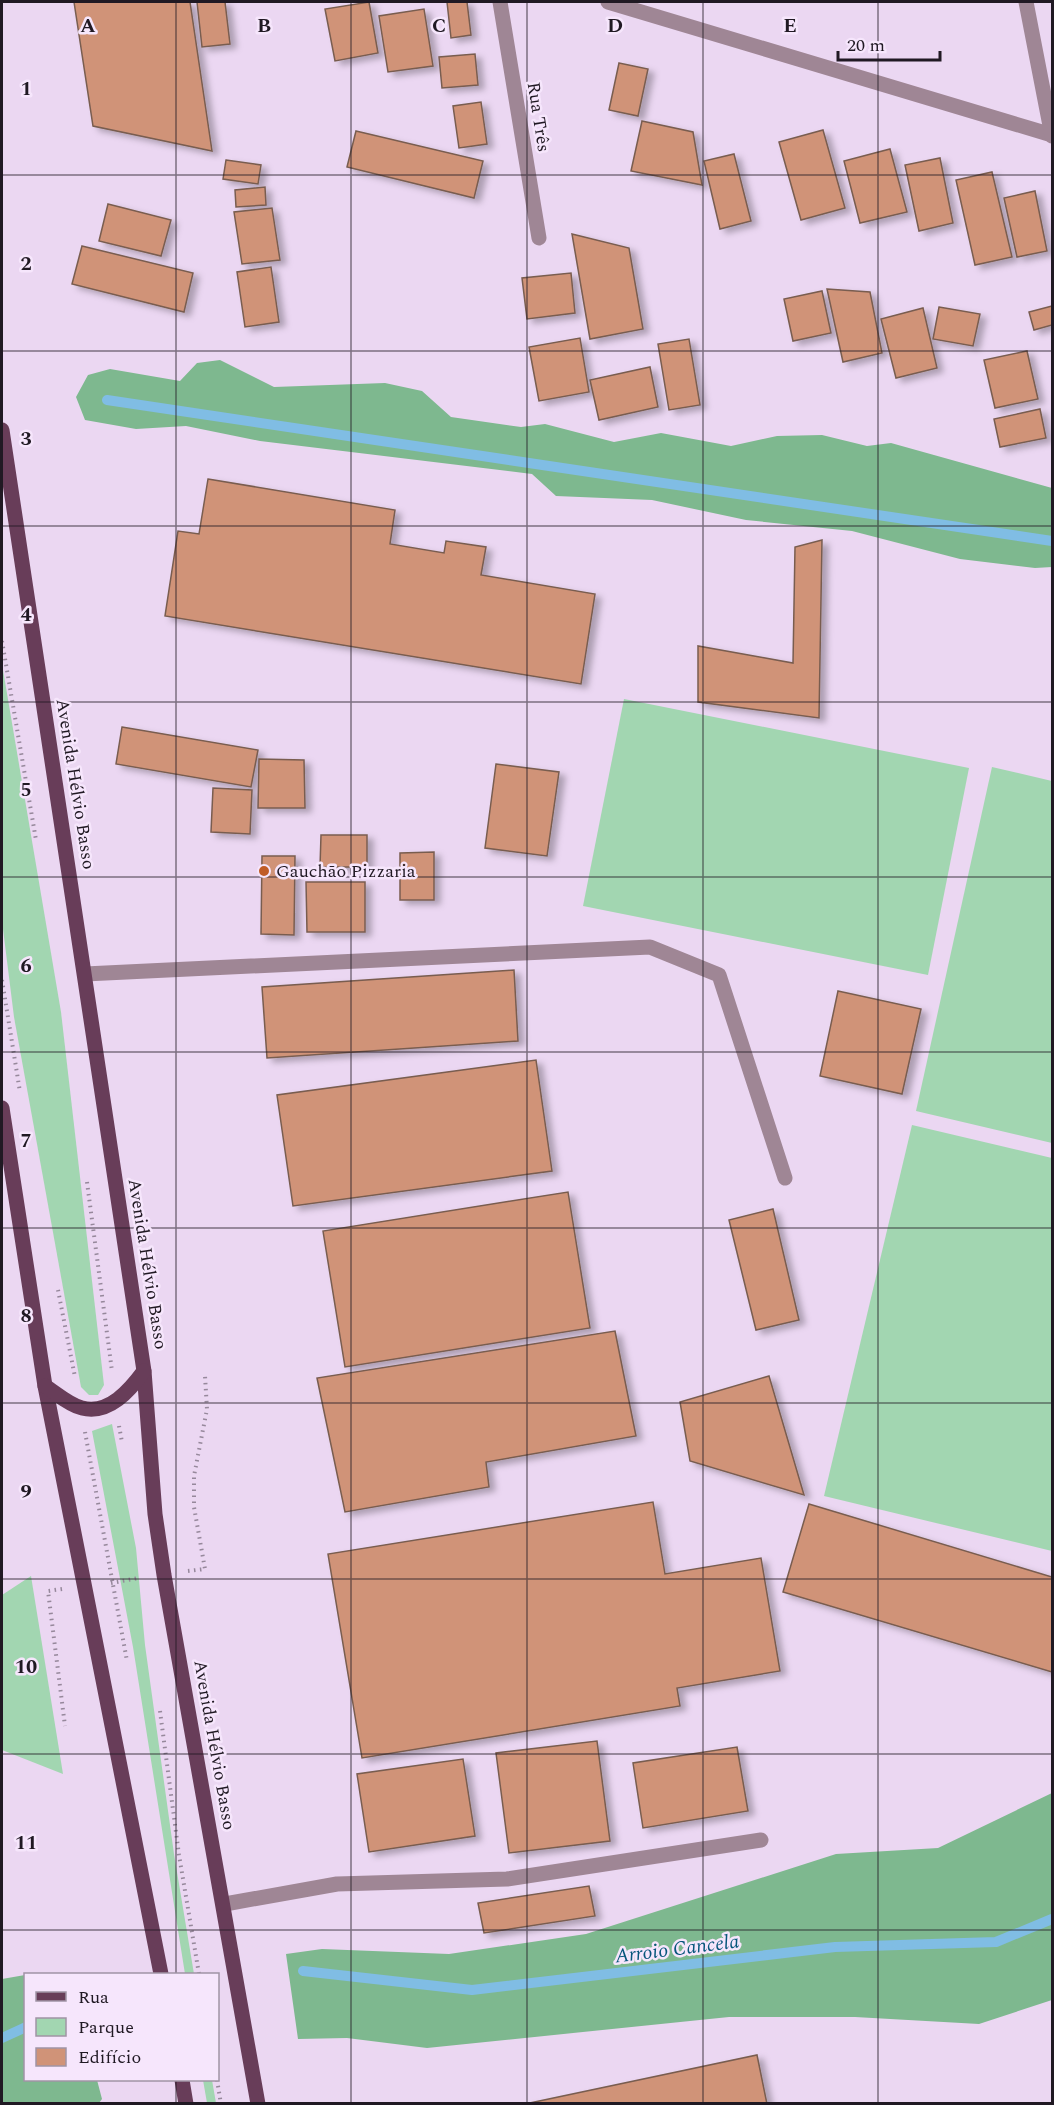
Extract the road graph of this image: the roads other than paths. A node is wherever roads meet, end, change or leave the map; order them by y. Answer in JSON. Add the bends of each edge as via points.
{"nodes":[{"id":1,"x":500,"y":2,"type":"edge"},
{"id":2,"x":608,"y":2,"type":"edge"},
{"id":3,"x":1026,"y":2,"type":"edge"},
{"id":4,"x":1052,"y":135,"type":"edge"},
{"id":5,"x":539,"y":238,"type":"dead end"},
{"id":6,"x":2,"y":430,"type":"edge"},
{"id":7,"x":7,"y":485,"type":"edge"},
{"id":8,"x":85,"y":974,"type":"junction"},
{"id":9,"x":2,"y":1108,"type":"edge"},
{"id":10,"x":785,"y":1178,"type":"dead end"},
{"id":11,"x":144,"y":1371,"type":"junction"},
{"id":12,"x":45,"y":1386,"type":"junction"},
{"id":13,"x":761,"y":1840,"type":"dead end"},
{"id":14,"x":225,"y":1904,"type":"junction"},
{"id":15,"x":161,"y":1973,"type":"edge"},
{"id":16,"x":182,"y":2081,"type":"edge"},
{"id":17,"x":186,"y":2103,"type":"edge"},
{"id":18,"x":258,"y":2103,"type":"edge"}],
"edges":[{"from":1,"to":5,"type":"street","name":"Rua Três"},
{"from":2,"to":4,"type":"street"},
{"from":3,"to":4,"type":"street"},
{"from":6,"to":7,"type":"main road","name":"Avenida Hélvio Basso"},
{"from":7,"to":8,"type":"main road","name":"Avenida Hélvio Basso"},
{"from":8,"to":10,"type":"street","via":[[650,947],[719,975]]},
{"from":8,"to":11,"type":"main road","name":"Avenida Hélvio Basso"},
{"from":9,"to":12,"type":"main road"},
{"from":11,"to":12,"type":"main road","via":[[129,1392],[96,1409],[81,1408]]},
{"from":11,"to":14,"type":"main road","name":"Avenida Hélvio Basso","via":[[164,1575]]},
{"from":12,"to":15,"type":"main road"},
{"from":13,"to":14,"type":"street","via":[[507,1879],[337,1884]]},
{"from":14,"to":18,"type":"main road","name":"Avenida Hélvio Basso"},
{"from":16,"to":17,"type":"main road"}]}
